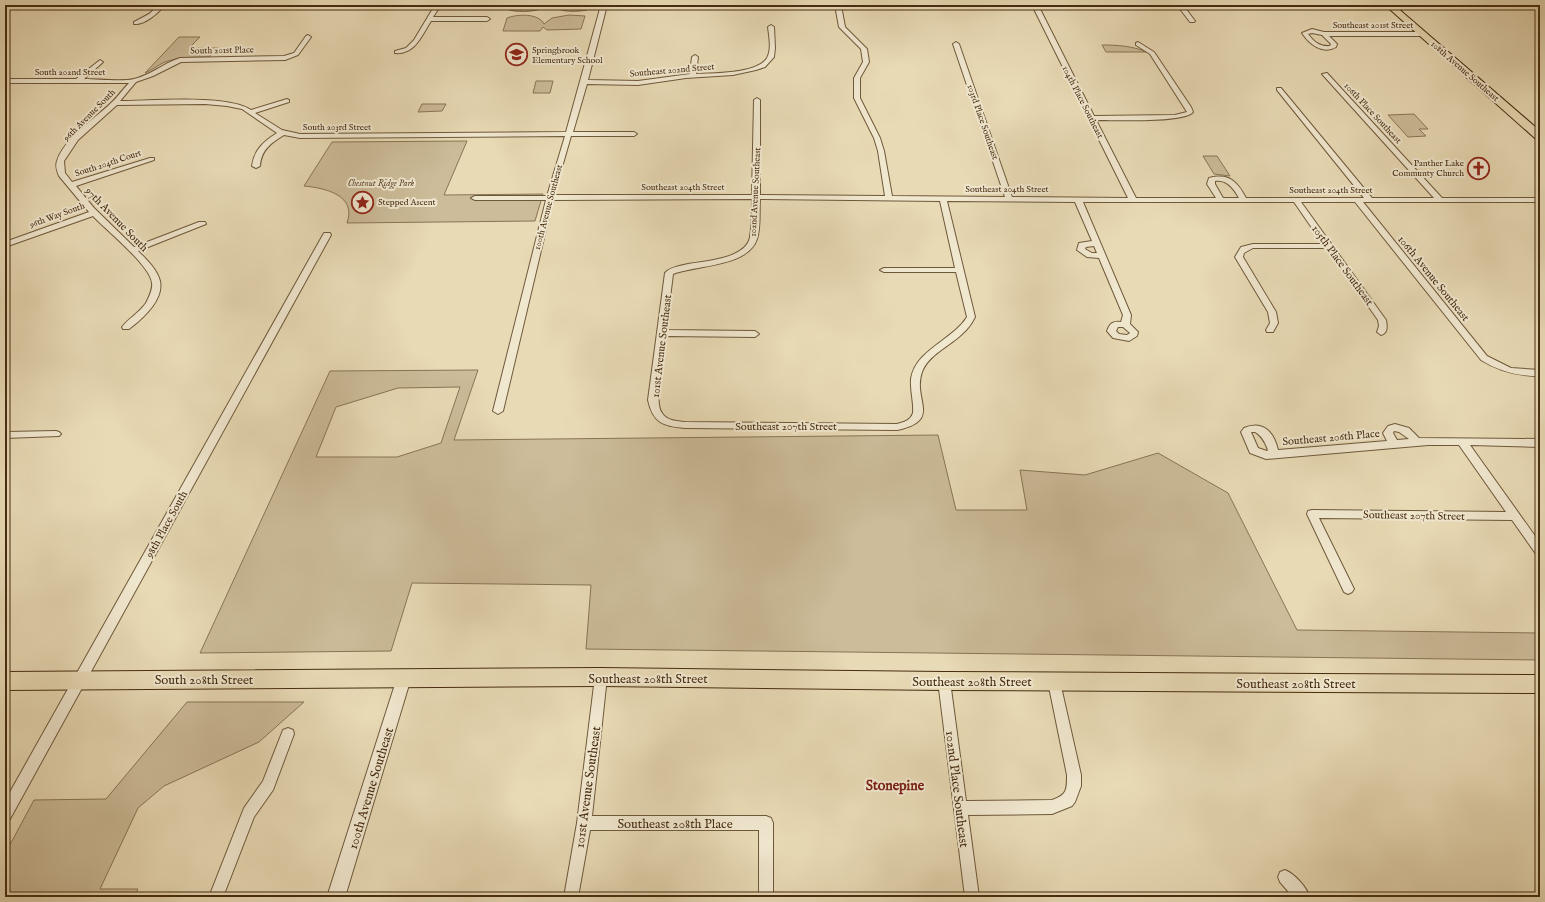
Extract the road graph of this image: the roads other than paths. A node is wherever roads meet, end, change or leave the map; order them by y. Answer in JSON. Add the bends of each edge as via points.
{"nodes":[{"id":1,"x":162,"y":5,"type":"edge"},
{"id":2,"x":438,"y":5,"type":"edge"},
{"id":3,"x":604,"y":5,"type":"edge"},
{"id":4,"x":838,"y":5,"type":"edge"},
{"id":5,"x":1034,"y":5,"type":"edge"},
{"id":6,"x":1180,"y":5,"type":"edge"},
{"id":7,"x":1389,"y":5,"type":"edge"},
{"id":8,"x":429,"y":19,"type":"junction"},
{"id":9,"x":488,"y":19,"type":"dead end"},
{"id":10,"x":1192,"y":21,"type":"dead end"},
{"id":11,"x":136,"y":23,"type":"dead end"},
{"id":12,"x":771,"y":27,"type":"dead end"},
{"id":13,"x":1324,"y":34,"type":"dead end"},
{"id":14,"x":1422,"y":34,"type":"junction"},
{"id":15,"x":308,"y":37,"type":"dead end"},
{"id":16,"x":956,"y":44,"type":"dead end"},
{"id":17,"x":1138,"y":44,"type":"dead end"},
{"id":18,"x":397,"y":52,"type":"dead end"},
{"id":19,"x":695,"y":57,"type":"dead end"},
{"id":20,"x":100,"y":62,"type":"dead end"},
{"id":21,"x":1324,"y":74,"type":"dead end"},
{"id":22,"x":693,"y":76,"type":"junction"},
{"id":23,"x":79,"y":80,"type":"junction"},
{"id":24,"x":5,"y":81,"type":"edge"},
{"id":25,"x":134,"y":81,"type":"junction"},
{"id":26,"x":584,"y":82,"type":"junction"},
{"id":27,"x":1280,"y":89,"type":"dead end"},
{"id":28,"x":757,"y":100,"type":"dead end"},
{"id":29,"x":287,"y":101,"type":"dead end"},
{"id":30,"x":115,"y":103,"type":"junction"},
{"id":31,"x":250,"y":112,"type":"junction"},
{"id":32,"x":1091,"y":118,"type":"junction"},
{"id":33,"x":282,"y":133,"type":"junction"},
{"id":34,"x":634,"y":134,"type":"dead end"},
{"id":35,"x":568,"y":136,"type":"junction"},
{"id":36,"x":1540,"y":137,"type":"edge"},
{"id":37,"x":152,"y":159,"type":"dead end"},
{"id":38,"x":256,"y":166,"type":"dead end"},
{"id":39,"x":71,"y":185,"type":"junction"},
{"id":40,"x":756,"y":197,"type":"junction"},
{"id":41,"x":475,"y":198,"type":"dead end"},
{"id":42,"x":550,"y":198,"type":"junction"},
{"id":43,"x":889,"y":198,"type":"junction"},
{"id":44,"x":943,"y":198,"type":"junction"},
{"id":45,"x":1009,"y":199,"type":"junction"},
{"id":46,"x":1078,"y":199,"type":"junction"},
{"id":47,"x":1133,"y":200,"type":"junction"},
{"id":48,"x":1221,"y":200,"type":"junction"},
{"id":49,"x":1244,"y":200,"type":"junction"},
{"id":50,"x":1296,"y":200,"type":"junction"},
{"id":51,"x":1357,"y":200,"type":"junction"},
{"id":52,"x":1370,"y":200,"type":"junction"},
{"id":53,"x":1440,"y":200,"type":"junction"},
{"id":54,"x":1540,"y":200,"type":"edge"},
{"id":55,"x":94,"y":213,"type":"junction"},
{"id":56,"x":202,"y":224,"type":"dead end"},
{"id":57,"x":327,"y":235,"type":"dead end"},
{"id":58,"x":1097,"y":244,"type":"junction"},
{"id":59,"x":5,"y":245,"type":"edge"},
{"id":60,"x":1329,"y":246,"type":"junction"},
{"id":61,"x":133,"y":250,"type":"junction"},
{"id":62,"x":1102,"y":256,"type":"junction"},
{"id":63,"x":884,"y":270,"type":"dead end"},
{"id":64,"x":959,"y":270,"type":"junction"},
{"id":65,"x":669,"y":273,"type":"joint"},
{"id":66,"x":1125,"y":325,"type":"dead end"},
{"id":67,"x":126,"y":327,"type":"dead end"},
{"id":68,"x":1270,"y":330,"type":"dead end"},
{"id":69,"x":1381,"y":332,"type":"dead end"},
{"id":70,"x":663,"y":333,"type":"junction"},
{"id":71,"x":754,"y":334,"type":"dead end"},
{"id":72,"x":1540,"y":373,"type":"edge"},
{"id":73,"x":498,"y":411,"type":"dead end"},
{"id":74,"x":659,"y":418,"type":"joint"},
{"id":75,"x":56,"y":434,"type":"dead end"},
{"id":76,"x":5,"y":435,"type":"edge"},
{"id":77,"x":1418,"y":442,"type":"junction"},
{"id":78,"x":1462,"y":442,"type":"junction"},
{"id":79,"x":1540,"y":443,"type":"edge"},
{"id":80,"x":1394,"y":444,"type":"junction"},
{"id":81,"x":1270,"y":454,"type":"dead end"},
{"id":82,"x":1515,"y":516,"type":"junction"},
{"id":83,"x":1540,"y":551,"type":"edge"},
{"id":84,"x":1348,"y":589,"type":"dead end"},
{"id":85,"x":601,"y":677,"type":"junction"},
{"id":86,"x":404,"y":678,"type":"junction"},
{"id":87,"x":79,"y":680,"type":"junction"},
{"id":88,"x":5,"y":681,"type":"edge"},
{"id":89,"x":944,"y":681,"type":"junction"},
{"id":90,"x":1054,"y":682,"type":"junction"},
{"id":91,"x":1540,"y":684,"type":"edge"},
{"id":92,"x":288,"y":734,"type":"dead end"},
{"id":93,"x":960,"y":808,"type":"junction"},
{"id":94,"x":6,"y":809,"type":"edge"},
{"id":95,"x":584,"y":823,"type":"junction"},
{"id":96,"x":1286,"y":877,"type":"dead end"},
{"id":97,"x":216,"y":897,"type":"edge"},
{"id":98,"x":336,"y":897,"type":"edge"},
{"id":99,"x":571,"y":897,"type":"edge"},
{"id":100,"x":766,"y":897,"type":"edge"},
{"id":101,"x":972,"y":897,"type":"edge"},
{"id":102,"x":1303,"y":897,"type":"edge"}],
"edges":[{"from":1,"to":11,"type":"street"},
{"from":2,"to":8,"type":"street"},
{"from":3,"to":26,"type":"street","name":"100th Avenue Southeast"},
{"from":4,"to":43,"type":"street","via":[[842,27],[864,49],[866,62],[858,78],[857,98],[879,145]]},
{"from":5,"to":32,"type":"street","name":"104th Place Southeast"},
{"from":6,"to":10,"type":"street"},
{"from":7,"to":14,"type":"main road","name":"108th Avenue Southeast"},
{"from":8,"to":9,"type":"street"},
{"from":8,"to":18,"type":"street","via":[[417,41],[408,49]]},
{"from":12,"to":22,"type":"street","name":"Southeast 202nd Street","via":[[771,57],[761,66],[730,74]]},
{"from":13,"to":14,"type":"street","name":"Southeast 201st Street"},
{"from":14,"to":36,"type":"main road","name":"108th Avenue Southeast"},
{"from":15,"to":25,"type":"street","name":"South 201st Place","via":[[291,57],[180,60]]},
{"from":16,"to":45,"type":"street","name":"103rd Place Southeast"},
{"from":17,"to":32,"type":"street","via":[[1152,53],[1190,112],[1175,118]]},
{"from":19,"to":22,"type":"street"},
{"from":20,"to":23,"type":"street"},
{"from":21,"to":53,"type":"street","name":"106th Place Southeast"},
{"from":22,"to":26,"type":"street","name":"Southeast 202nd Street","via":[[636,83]]},
{"from":23,"to":24,"type":"street","name":"South 202nd Street"},
{"from":23,"to":25,"type":"street","name":"South 202nd Street"},
{"from":25,"to":30,"type":"street","name":"96th Avenue South"},
{"from":26,"to":35,"type":"street","name":"100th Avenue Southeast"},
{"from":27,"to":52,"type":"street"},
{"from":28,"to":40,"type":"street","name":"102nd Avenue Southeast"},
{"from":29,"to":31,"type":"street"},
{"from":30,"to":31,"type":"street","name":"South 203rd Street","via":[[217,103],[235,105]]},
{"from":30,"to":39,"type":"street","name":"96th Avenue South","via":[[71,145],[62,158],[60,169],[63,178]]},
{"from":31,"to":33,"type":"street","name":"South 203rd Street"},
{"from":32,"to":47,"type":"street","name":"104th Place Southeast"},
{"from":33,"to":35,"type":"street","name":"South 203rd Street","via":[[300,136]]},
{"from":33,"to":38,"type":"street","via":[[259,151]]},
{"from":34,"to":35,"type":"street","name":"South 203rd Street"},
{"from":35,"to":42,"type":"street","name":"100th Avenue Southeast"},
{"from":37,"to":39,"type":"street","name":"South 204th Court"},
{"from":39,"to":55,"type":"street","name":"97th Avenue South"},
{"from":40,"to":42,"type":"street","name":"Southeast 204th Street"},
{"from":40,"to":43,"type":"street","name":"Southeast 204th Street"},
{"from":40,"to":65,"type":"street","name":"102nd Avenue Southeast","via":[[754,237],[751,245],[729,259],[681,268]]},
{"from":41,"to":42,"type":"street","name":"Southeast 204th Street"},
{"from":42,"to":73,"type":"street","name":"100th Avenue Southeast"},
{"from":43,"to":44,"type":"street","name":"Southeast 204th Street"},
{"from":44,"to":45,"type":"street","name":"Southeast 204th Street"},
{"from":44,"to":64,"type":"street"},
{"from":45,"to":46,"type":"street","name":"Southeast 204th Street"},
{"from":46,"to":47,"type":"street","name":"Southeast 204th Street"},
{"from":46,"to":58,"type":"street"},
{"from":47,"to":48,"type":"street","name":"Southeast 204th Street"},
{"from":48,"to":49,"type":"street","name":"Southeast 204th Street"},
{"from":48,"to":49,"type":"street","via":[[1211,184],[1212,180],[1224,179],[1232,182]]},
{"from":49,"to":50,"type":"street","name":"Southeast 204th Street"},
{"from":50,"to":51,"type":"street","name":"Southeast 204th Street"},
{"from":50,"to":60,"type":"street","name":"105th Place Southeast"},
{"from":51,"to":52,"type":"street","name":"Southeast 204th Street"},
{"from":51,"to":72,"type":"street","name":"106th Avenue Southeast","via":[[1484,358],[1509,372]]},
{"from":52,"to":53,"type":"street","name":"Southeast 204th Street"},
{"from":53,"to":54,"type":"street","name":"Southeast 204th Street"},
{"from":55,"to":59,"type":"street","name":"96th Way South"},
{"from":55,"to":61,"type":"street","name":"97th Avenue South"},
{"from":56,"to":61,"type":"street"},
{"from":57,"to":87,"type":"street","name":"98th Place South"},
{"from":58,"to":62,"type":"street"},
{"from":58,"to":62,"type":"street","via":[[1082,245],[1081,250],[1090,255]]},
{"from":60,"to":68,"type":"street","via":[[1253,246],[1240,253],[1239,257],[1272,312],[1274,323]]},
{"from":60,"to":69,"type":"street","name":"105th Place Southeast","via":[[1382,320]]},
{"from":61,"to":67,"type":"street","name":"97th Avenue South","via":[[155,277],[156,284],[152,300],[143,313]]},
{"from":62,"to":66,"type":"street","via":[[1127,315]]},
{"from":63,"to":64,"type":"street"},
{"from":64,"to":74,"type":"street","name":"Southeast 207th Street","via":[[970,317],[962,330],[922,363],[915,379],[919,407],[917,416],[907,426],[685,425],[668,423]]},
{"from":65,"to":70,"type":"street","name":"101st Avenue Southeast"},
{"from":70,"to":71,"type":"street"},
{"from":70,"to":74,"type":"street","name":"101st Avenue Southeast","via":[[653,400]]},
{"from":75,"to":76,"type":"street"},
{"from":77,"to":78,"type":"street","name":"Southeast 206th Place"},
{"from":77,"to":80,"type":"street","name":"Southeast 206th Place"},
{"from":77,"to":80,"type":"street","name":"Southeast 206th Place","via":[[1409,432],[1391,428],[1388,433]]},
{"from":78,"to":79,"type":"street","name":"Southeast 206th Place"},
{"from":78,"to":82,"type":"street"},
{"from":80,"to":81,"type":"street","name":"Southeast 206th Place"},
{"from":82,"to":83,"type":"street"},
{"from":82,"to":84,"type":"street","name":"Southeast 207th Street","via":[[1312,514]]},
{"from":85,"to":86,"type":"main road","name":"Southeast 208th Street"},
{"from":85,"to":89,"type":"main road","name":"Southeast 208th Street"},
{"from":85,"to":95,"type":"street","name":"101st Avenue Southeast"},
{"from":86,"to":87,"type":"main road","name":"South 208th Street"},
{"from":86,"to":98,"type":"street","name":"100th Avenue Southeast"},
{"from":87,"to":88,"type":"main road","name":"South 208th Street"},
{"from":87,"to":94,"type":"street","name":"98th Place South"},
{"from":89,"to":90,"type":"main road","name":"Southeast 208th Street"},
{"from":89,"to":93,"type":"street","name":"102nd Place Southeast"},
{"from":90,"to":91,"type":"main road","name":"Southeast 208th Street"},
{"from":90,"to":93,"type":"street","via":[[1074,775],[1070,797],[1067,801],[1052,807]]},
{"from":92,"to":97,"type":"street","via":[[268,785],[249,813]]},
{"from":93,"to":101,"type":"street","name":"102nd Place Southeast"},
{"from":95,"to":99,"type":"street","name":"101st Avenue Southeast"},
{"from":95,"to":100,"type":"street","name":"Southeast 208th Place","via":[[766,823]]},
{"from":96,"to":102,"type":"street"}]}
